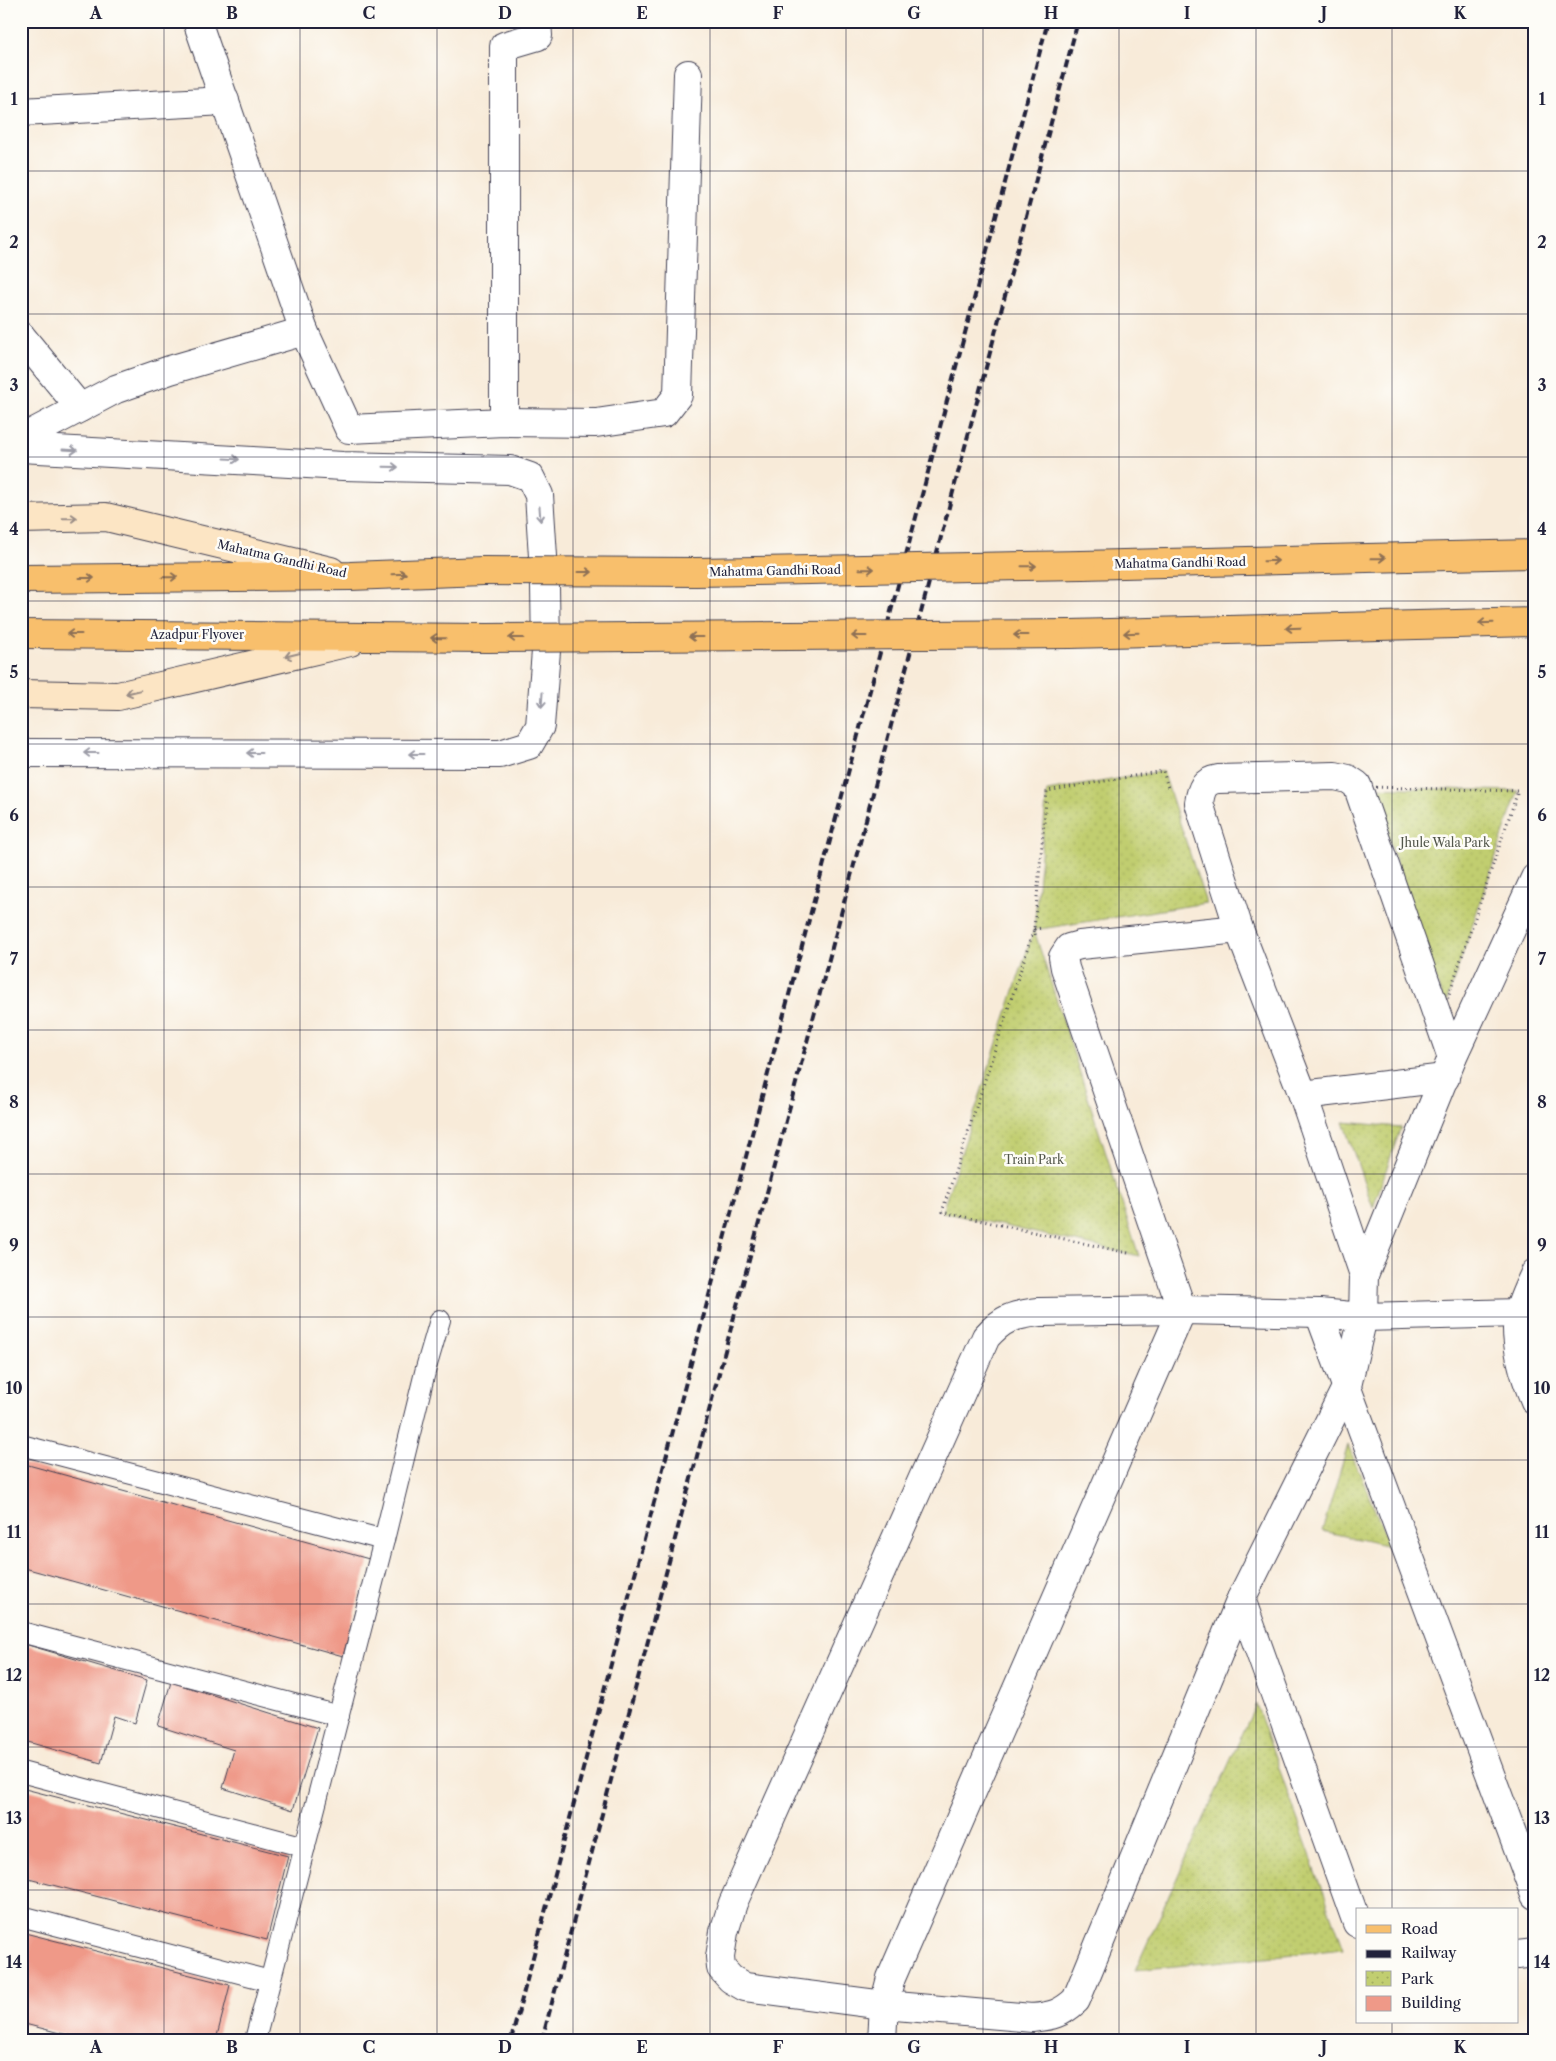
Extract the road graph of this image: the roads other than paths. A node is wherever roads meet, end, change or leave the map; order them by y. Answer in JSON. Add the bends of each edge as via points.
{"nodes":[{"id":1,"x":197,"y":21,"type":"edge"},
{"id":2,"x":537,"y":21,"type":"edge"},
{"id":3,"x":688,"y":74,"type":"dead end"},
{"id":4,"x":225,"y":101,"type":"junction"},
{"id":5,"x":21,"y":112,"type":"edge"},
{"id":6,"x":304,"y":331,"type":"junction"},
{"id":7,"x":21,"y":336,"type":"edge"},
{"id":8,"x":80,"y":408,"type":"junction"},
{"id":9,"x":504,"y":422,"type":"junction"},
{"id":10,"x":21,"y":439,"type":"edge"},
{"id":11,"x":21,"y":448,"type":"edge"},
{"id":12,"x":21,"y":519,"type":"edge"},
{"id":13,"x":1535,"y":554,"type":"edge"},
{"id":14,"x":350,"y":576,"type":"junction"},
{"id":15,"x":21,"y":579,"type":"edge"},
{"id":16,"x":1535,"y":622,"type":"edge"},
{"id":17,"x":21,"y":634,"type":"edge"},
{"id":18,"x":373,"y":636,"type":"junction"},
{"id":19,"x":21,"y":694,"type":"edge"},
{"id":20,"x":21,"y":753,"type":"edge"},
{"id":21,"x":1535,"y":878,"type":"edge"},
{"id":22,"x":1239,"y":929,"type":"junction"},
{"id":23,"x":1449,"y":1068,"type":"junction"},
{"id":24,"x":1303,"y":1095,"type":"junction"},
{"id":25,"x":1535,"y":1273,"type":"edge"},
{"id":26,"x":1364,"y":1275,"type":"junction"},
{"id":27,"x":1182,"y":1310,"type":"junction"},
{"id":28,"x":1319,"y":1313,"type":"junction"},
{"id":29,"x":1527,"y":1313,"type":"edge"},
{"id":30,"x":1363,"y":1317,"type":"junction"},
{"id":31,"x":440,"y":1320,"type":"dead end"},
{"id":32,"x":1347,"y":1386,"type":"junction"},
{"id":33,"x":1535,"y":1401,"type":"edge"},
{"id":34,"x":21,"y":1445,"type":"edge"},
{"id":35,"x":384,"y":1540,"type":"junction"},
{"id":36,"x":1241,"y":1599,"type":"junction"},
{"id":37,"x":21,"y":1632,"type":"edge"},
{"id":38,"x":339,"y":1716,"type":"junction"},
{"id":39,"x":21,"y":1772,"type":"edge"},
{"id":40,"x":305,"y":1847,"type":"junction"},
{"id":41,"x":1535,"y":1895,"type":"edge"},
{"id":42,"x":21,"y":1916,"type":"edge"},
{"id":43,"x":1356,"y":1920,"type":"edge"},
{"id":44,"x":1535,"y":1953,"type":"edge"},
{"id":45,"x":1518,"y":1955,"type":"edge"},
{"id":46,"x":270,"y":1981,"type":"junction"},
{"id":47,"x":884,"y":2005,"type":"junction"},
{"id":48,"x":256,"y":2040,"type":"edge"},
{"id":49,"x":882,"y":2040,"type":"edge"}],
"edges":[{"from":1,"to":4,"type":"street"},
{"from":2,"to":9,"type":"street","via":[[538,36],[504,46]]},
{"from":3,"to":9,"type":"street","via":[[678,395],[664,413],[596,423]]},
{"from":4,"to":5,"type":"street"},
{"from":4,"to":6,"type":"street"},
{"from":6,"to":8,"type":"street","via":[[116,388]]},
{"from":6,"to":9,"type":"street","via":[[349,430]]},
{"from":7,"to":8,"type":"street"},
{"from":8,"to":10,"type":"street"},
{"from":11,"to":20,"type":"street","one_way":true,"via":[[342,466],[510,470],[530,477],[539,495],[546,642],[540,726],[529,745],[500,754]]},
{"from":12,"to":14,"type":"main road","name":"Mahatma Gandhi Road","one_way":true,"via":[[106,518]]},
{"from":14,"to":13,"type":"main road","name":"Mahatma Gandhi Road","one_way":true,"bridge":true,"via":[[483,571],[706,572]]},
{"from":15,"to":14,"type":"main road","one_way":true},
{"from":16,"to":18,"type":"main road","one_way":true,"bridge":true,"via":[[1070,634]]},
{"from":18,"to":17,"type":"main road","name":"Azadpur Flyover","one_way":true},
{"from":18,"to":19,"type":"main road","one_way":true,"via":[[118,696]]},
{"from":21,"to":23,"type":"street"},
{"from":22,"to":23,"type":"street","via":[[1199,803],[1200,790],[1208,780],[1218,779],[1334,776],[1348,779],[1357,785]]},
{"from":22,"to":24,"type":"street"},
{"from":22,"to":27,"type":"street","via":[[1080,945],[1069,948],[1063,957]]},
{"from":23,"to":24,"type":"street"},
{"from":23,"to":26,"type":"street"},
{"from":24,"to":26,"type":"street"},
{"from":25,"to":29,"type":"street"},
{"from":26,"to":30,"type":"street"},
{"from":27,"to":28,"type":"street"},
{"from":27,"to":47,"type":"street","via":[[897,1963]]},
{"from":27,"to":47,"type":"street","via":[[1018,1314],[1005,1319],[986,1337],[745,1876],[724,1932],[720,1957],[721,1968],[731,1980],[744,1987]]},
{"from":28,"to":30,"type":"street"},
{"from":28,"to":32,"type":"street"},
{"from":29,"to":30,"type":"street"},
{"from":29,"to":33,"type":"street","via":[[1516,1330]]},
{"from":30,"to":32,"type":"street"},
{"from":31,"to":35,"type":"lane"},
{"from":32,"to":36,"type":"street"},
{"from":32,"to":41,"type":"street"},
{"from":34,"to":35,"type":"lane"},
{"from":35,"to":38,"type":"lane"},
{"from":36,"to":43,"type":"street"},
{"from":36,"to":47,"type":"street","via":[[1076,2000],[1065,2011],[1032,2018]]},
{"from":37,"to":38,"type":"lane"},
{"from":38,"to":40,"type":"lane"},
{"from":39,"to":40,"type":"lane"},
{"from":40,"to":46,"type":"lane"},
{"from":42,"to":46,"type":"lane"},
{"from":44,"to":45,"type":"street"},
{"from":46,"to":48,"type":"lane"},
{"from":47,"to":49,"type":"street"}]}
